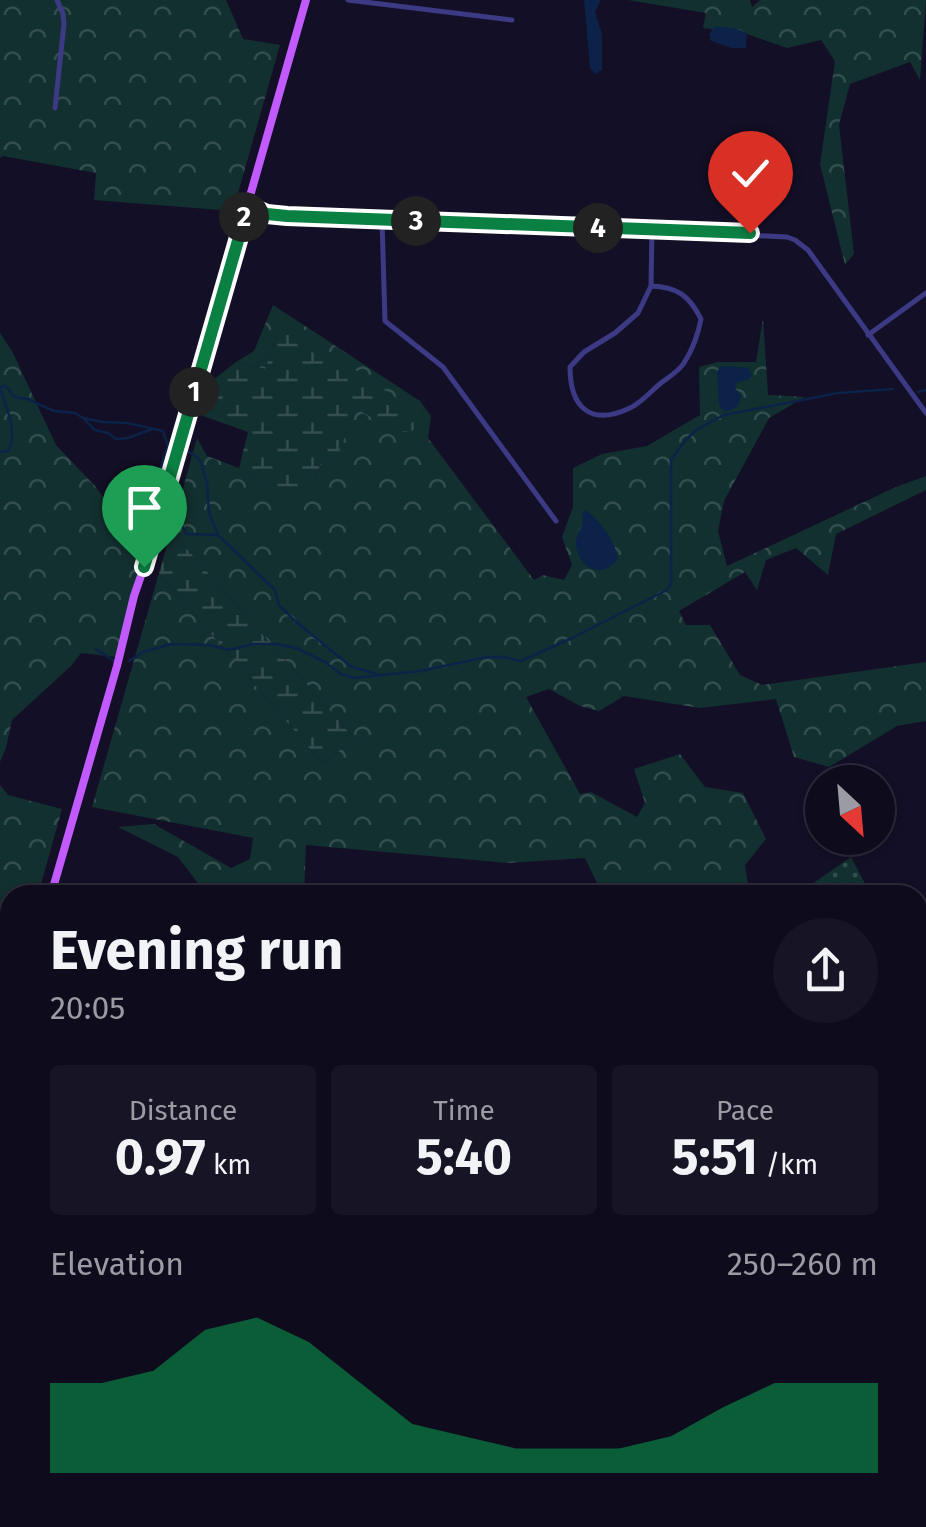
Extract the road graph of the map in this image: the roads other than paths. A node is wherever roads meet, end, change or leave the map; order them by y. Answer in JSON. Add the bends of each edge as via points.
{"nodes":[{"id":1,"x":57,"y":0,"type":"edge"},
{"id":2,"x":306,"y":0,"type":"edge"},
{"id":3,"x":348,"y":0,"type":"edge"},
{"id":4,"x":512,"y":20,"type":"dead end"},
{"id":5,"x":55,"y":108,"type":"dead end"},
{"id":6,"x":248,"y":206,"type":"junction"},
{"id":7,"x":382,"y":220,"type":"junction"},
{"id":8,"x":652,"y":229,"type":"junction"},
{"id":9,"x":651,"y":286,"type":"junction"},
{"id":10,"x":926,"y":294,"type":"edge"},
{"id":11,"x":868,"y":335,"type":"junction"},
{"id":12,"x":926,"y":414,"type":"edge"},
{"id":13,"x":556,"y":520,"type":"dead end"},
{"id":14,"x":55,"y":885,"type":"edge"}],
"edges":[{"from":1,"to":5,"type":"street","via":[[64,24]]},
{"from":2,"to":6,"type":"main road"},
{"from":3,"to":4,"type":"street"},
{"from":6,"to":7,"type":"street","via":[[267,214]]},
{"from":6,"to":14,"type":"main road"},
{"from":7,"to":8,"type":"street"},
{"from":7,"to":13,"type":"street","via":[[386,321],[443,367]]},
{"from":8,"to":9,"type":"street"},
{"from":8,"to":11,"type":"street","via":[[795,240]]},
{"from":9,"to":9,"type":"street","via":[[638,312],[570,367],[572,393],[588,412],[606,415],[632,407],[682,366],[697,338],[701,319],[689,299]]},
{"from":10,"to":11,"type":"street"},
{"from":11,"to":12,"type":"street"}]}
